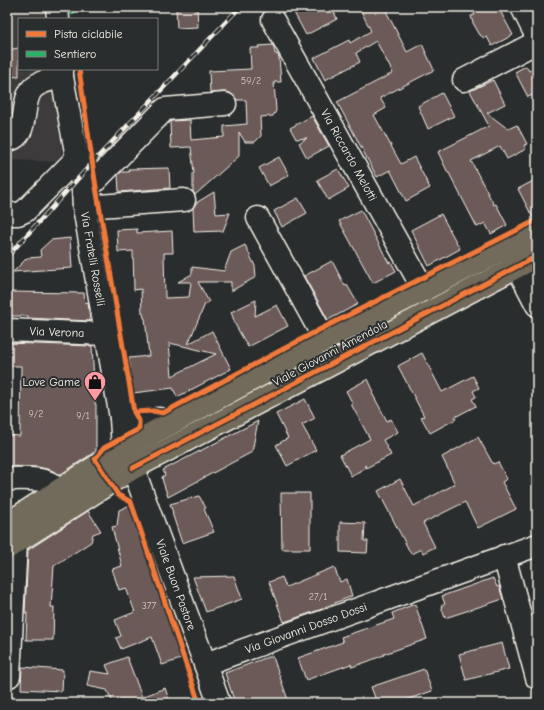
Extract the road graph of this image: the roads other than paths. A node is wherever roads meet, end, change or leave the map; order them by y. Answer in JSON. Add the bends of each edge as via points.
{"nodes":[{"id":1,"x":57,"y":7,"type":"edge"},
{"id":2,"x":522,"y":7,"type":"edge"},
{"id":3,"x":58,"y":18,"type":"edge"},
{"id":4,"x":273,"y":20,"type":"dead end"},
{"id":5,"x":537,"y":37,"type":"edge"},
{"id":6,"x":537,"y":42,"type":"edge"},
{"id":7,"x":62,"y":73,"type":"edge"},
{"id":8,"x":464,"y":80,"type":"dead end"},
{"id":9,"x":225,"y":104,"type":"dead end"},
{"id":10,"x":7,"y":140,"type":"edge"},
{"id":11,"x":77,"y":158,"type":"junction"},
{"id":12,"x":84,"y":198,"type":"junction"},
{"id":13,"x":184,"y":200,"type":"dead end"},
{"id":14,"x":7,"y":214,"type":"edge"},
{"id":15,"x":258,"y":218,"type":"dead end"},
{"id":16,"x":537,"y":232,"type":"edge"},
{"id":17,"x":537,"y":256,"type":"edge"},
{"id":18,"x":512,"y":257,"type":"junction"},
{"id":19,"x":424,"y":290,"type":"junction"},
{"id":20,"x":537,"y":304,"type":"edge"},
{"id":21,"x":7,"y":330,"type":"edge"},
{"id":22,"x":106,"y":334,"type":"junction"},
{"id":23,"x":325,"y":340,"type":"junction"},
{"id":24,"x":121,"y":418,"type":"junction"},
{"id":25,"x":174,"y":421,"type":"junction"},
{"id":26,"x":128,"y":458,"type":"junction"},
{"id":27,"x":7,"y":478,"type":"edge"},
{"id":28,"x":57,"y":491,"type":"junction"},
{"id":29,"x":10,"y":538,"type":"edge"},
{"id":30,"x":537,"y":545,"type":"edge"},
{"id":31,"x":504,"y":556,"type":"junction"},
{"id":32,"x":205,"y":664,"type":"junction"},
{"id":33,"x":9,"y":676,"type":"dead end"},
{"id":34,"x":537,"y":678,"type":"edge"},
{"id":35,"x":219,"y":703,"type":"edge"}],
"edges":[{"from":1,"to":3,"type":"street"},
{"from":2,"to":5,"type":"street"},
{"from":4,"to":19,"type":"street","name":"Via Riccardo Melotti"},
{"from":6,"to":8,"type":"street"},
{"from":7,"to":10,"type":"street","via":[[34,87],[24,109],[22,127],[18,134]]},
{"from":7,"to":11,"type":"street","name":"Via Fratelli Rosselli"},
{"from":9,"to":12,"type":"street","via":[[165,109],[95,181]]},
{"from":11,"to":12,"type":"street","name":"Via Fratelli Rosselli"},
{"from":11,"to":14,"type":"street","via":[[25,211]]},
{"from":12,"to":13,"type":"street"},
{"from":12,"to":22,"type":"street","name":"Via Fratelli Rosselli"},
{"from":15,"to":23,"type":"street"},
{"from":16,"to":18,"type":"main road","name":"Viale Giovanni Amendola"},
{"from":17,"to":18,"type":"main road","name":"Viale Giovanni Amendola"},
{"from":18,"to":19,"type":"main road","name":"Viale Giovanni Amendola"},
{"from":18,"to":20,"type":"street"},
{"from":18,"to":26,"type":"main road","name":"Viale Giovanni Amendola"},
{"from":19,"to":23,"type":"main road","name":"Viale Giovanni Amendola"},
{"from":21,"to":22,"type":"street","name":"Via Verona"},
{"from":22,"to":24,"type":"street","name":"Via Fratelli Rosselli"},
{"from":23,"to":25,"type":"main road","name":"Viale Giovanni Amendola"},
{"from":24,"to":25,"type":"street","via":[[135,422],[158,419]]},
{"from":24,"to":26,"type":"street","name":"Via Fratelli Rosselli"},
{"from":25,"to":26,"type":"main road","name":"Viale Giovanni Amendola"},
{"from":26,"to":28,"type":"main road"},
{"from":26,"to":29,"type":"main road"},
{"from":26,"to":32,"type":"street","name":"Viale Buon Pastore"},
{"from":27,"to":28,"type":"street","via":[[45,481]]},
{"from":28,"to":29,"type":"main road"},
{"from":29,"to":33,"type":"street"},
{"from":30,"to":31,"type":"street","name":"Via Giovanni Dosso Dossi"},
{"from":31,"to":32,"type":"street","name":"Via Giovanni Dosso Dossi"},
{"from":31,"to":34,"type":"street"},
{"from":32,"to":35,"type":"street","name":"Viale Buon Pastore"}]}
